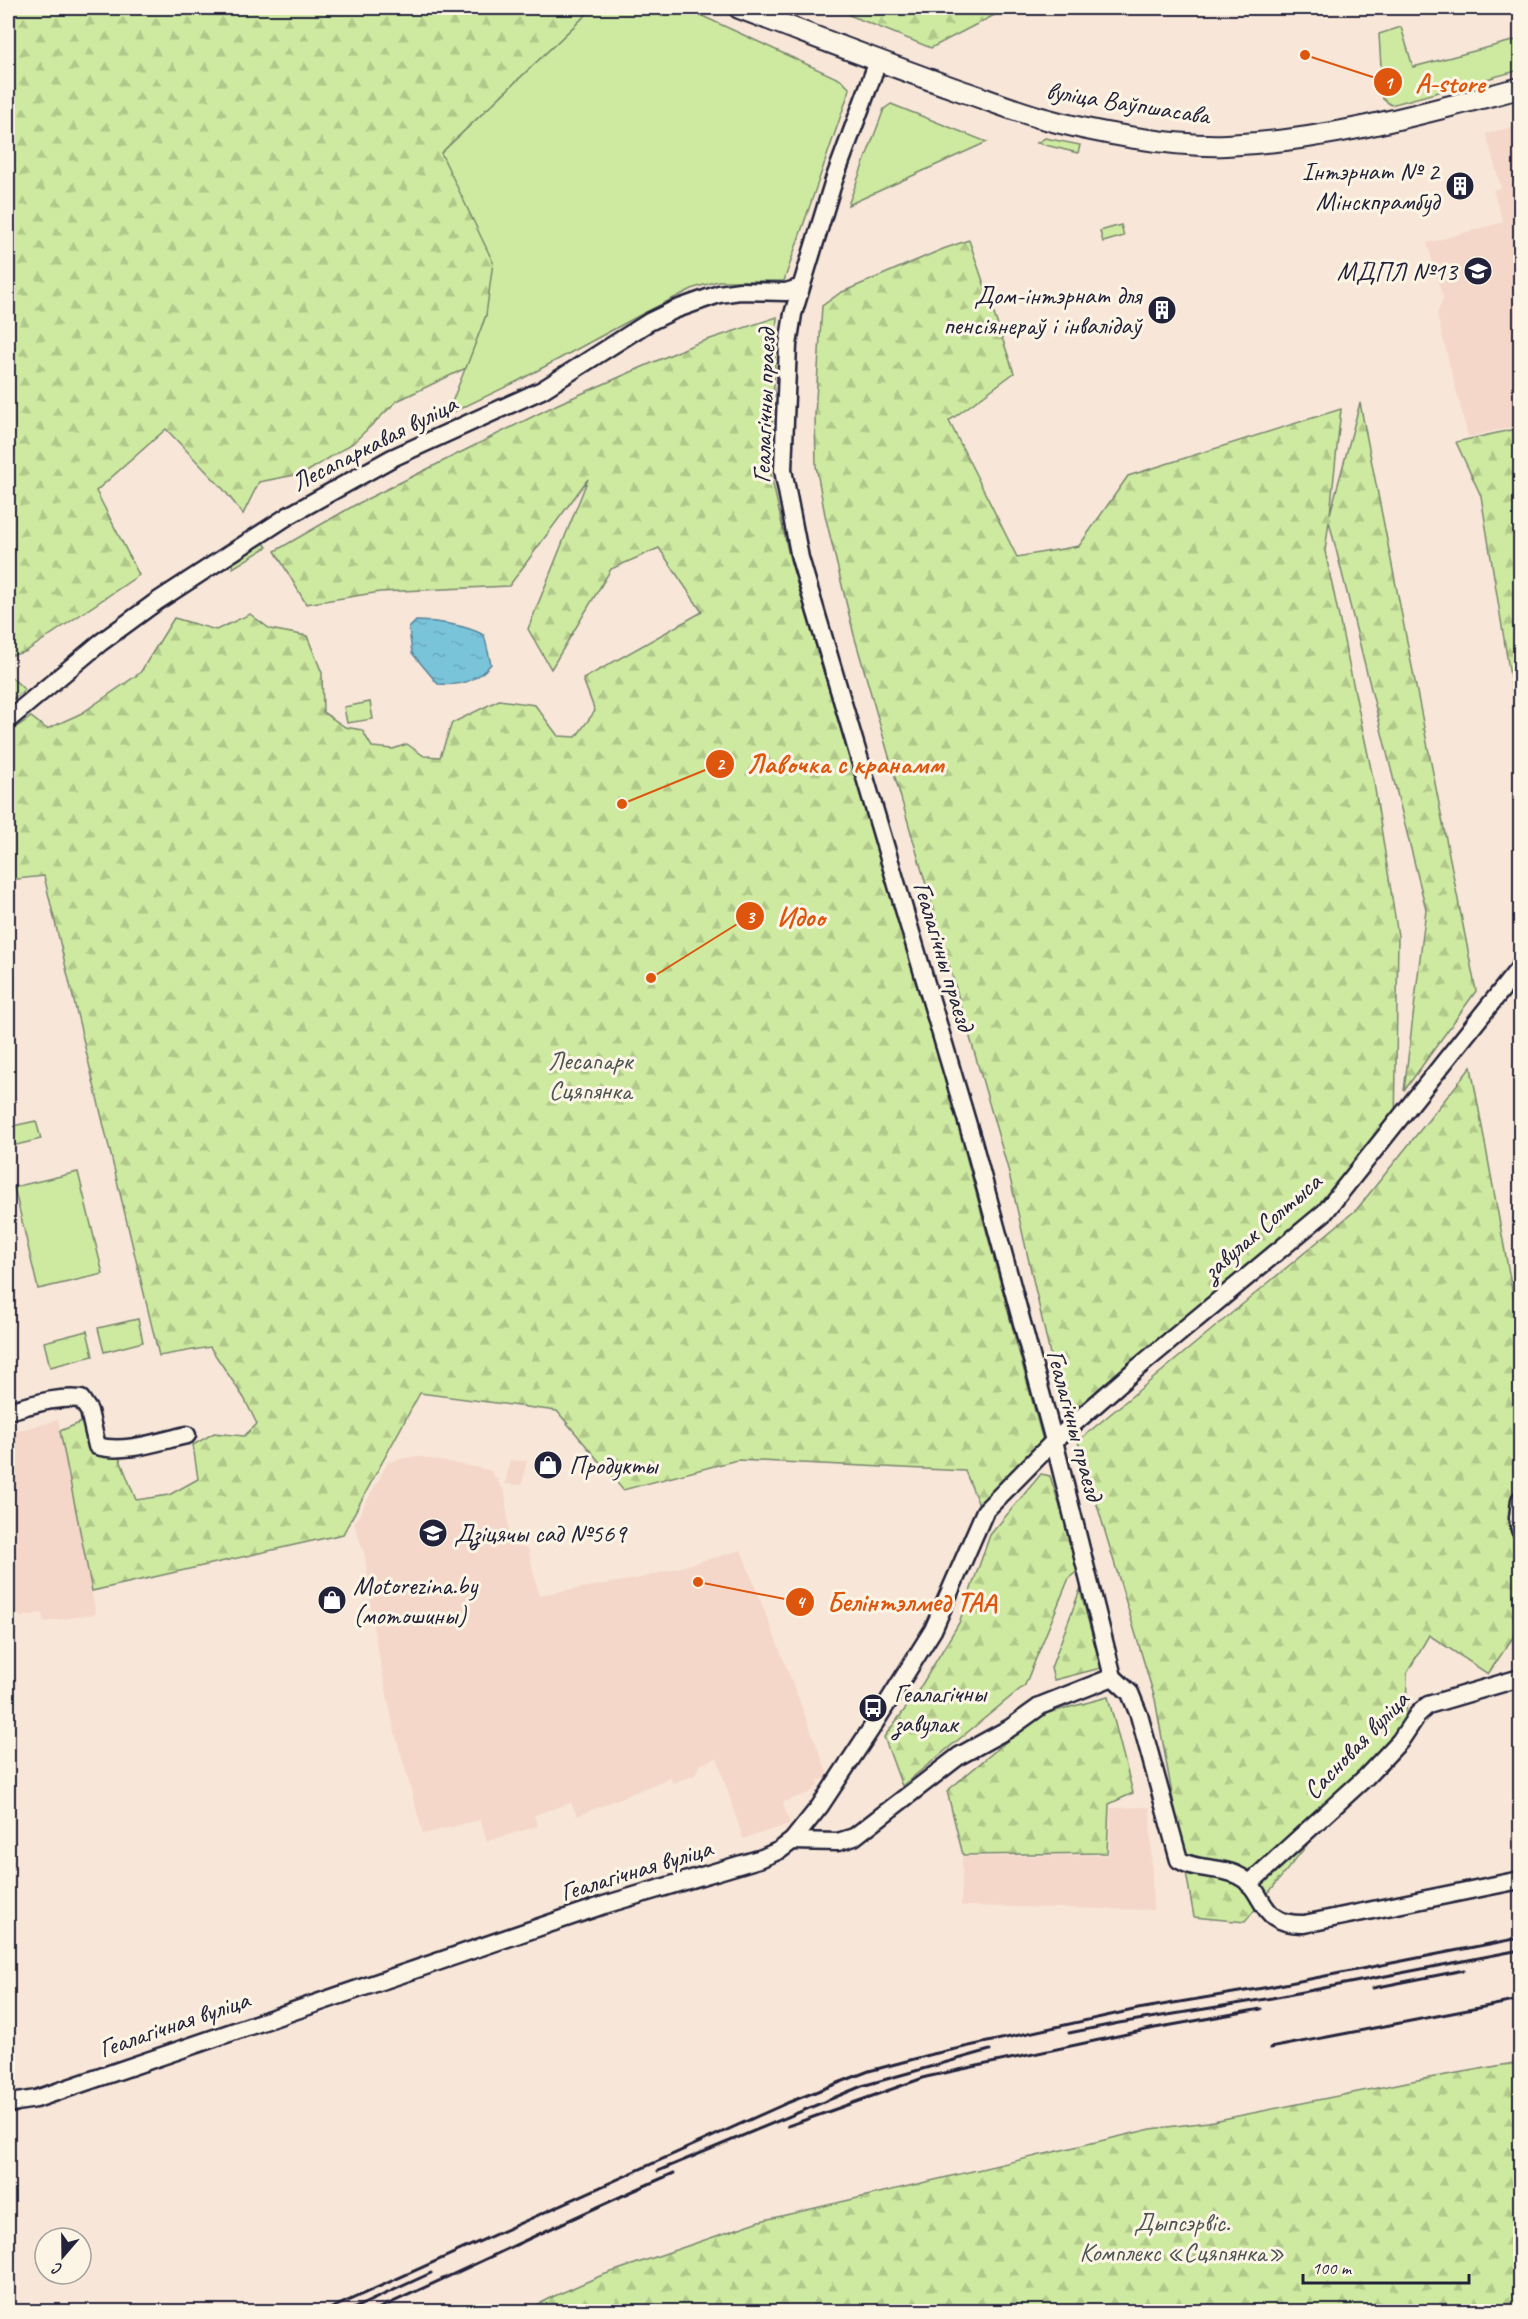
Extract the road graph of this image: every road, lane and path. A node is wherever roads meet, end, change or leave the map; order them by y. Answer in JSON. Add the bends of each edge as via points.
{"nodes":[{"id":1,"x":739,"y":8,"type":"edge"},
{"id":2,"x":878,"y":61,"type":"junction"},
{"id":3,"x":1521,"y":88,"type":"edge"},
{"id":4,"x":799,"y":288,"type":"junction"},
{"id":5,"x":8,"y":720,"type":"edge"},
{"id":6,"x":1520,"y":968,"type":"edge"},
{"id":7,"x":8,"y":1411,"type":"edge"},
{"id":8,"x":187,"y":1435,"type":"dead end"},
{"id":9,"x":1054,"y":1441,"type":"junction"},
{"id":10,"x":1521,"y":1500,"type":"edge"},
{"id":11,"x":1521,"y":1530,"type":"edge"},
{"id":12,"x":1113,"y":1677,"type":"junction"},
{"id":13,"x":1521,"y":1678,"type":"edge"},
{"id":14,"x":792,"y":1841,"type":"junction"},
{"id":15,"x":1521,"y":1880,"type":"edge"},
{"id":16,"x":1249,"y":1884,"type":"junction"},
{"id":17,"x":36,"y":2099,"type":"junction"},
{"id":18,"x":8,"y":2105,"type":"edge"},
{"id":19,"x":8,"y":2118,"type":"edge"}],
"edges":[{"from":1,"to":2,"type":"main road","name":"вуліца Ваўпшасава"},
{"from":2,"to":3,"type":"main road","name":"вуліца Ваўпшасава","via":[[1037,117],[1158,141],[1226,145],[1379,125]]},
{"from":2,"to":4,"type":"street","name":"Геалагічны праезд"},
{"from":4,"to":5,"type":"street","name":"Лесапаркавая вуліца","via":[[786,292],[719,294],[682,306],[649,322],[542,390],[392,458],[288,516],[156,602]]},
{"from":4,"to":9,"type":"street","name":"Геалагічны праезд","via":[[788,345],[783,470],[800,558],[973,1142]]},
{"from":6,"to":9,"type":"street","name":"завулак Солтыса","via":[[1325,1212]]},
{"from":7,"to":8,"type":"street","via":[[70,1397],[81,1399],[89,1411],[97,1446],[108,1449]]},
{"from":9,"to":12,"type":"street","name":"Геалагічны праезд"},
{"from":9,"to":14,"type":"street","name":"Геалагічная вуліца","via":[[985,1511],[933,1630],[820,1806]]},
{"from":10,"to":11,"type":"street"},
{"from":12,"to":14,"type":"street","via":[[1042,1705],[959,1756],[854,1837],[838,1842]]},
{"from":12,"to":16,"type":"street","name":"Геалагічны праезд","via":[[1130,1693],[1139,1714],[1179,1860],[1238,1875]]},
{"from":13,"to":16,"type":"street","name":"Сасновая вуліца","via":[[1428,1705],[1366,1777]]},
{"from":14,"to":17,"type":"street","name":"Геалагічная вуліца","via":[[762,1857],[604,1905]]},
{"from":15,"to":16,"type":"street","via":[[1304,1924],[1289,1924],[1269,1913]]},
{"from":17,"to":18,"type":"street","name":"Геалагічная вуліца"},
{"from":17,"to":19,"type":"street","name":"Геалагічная вуліца"}]}
